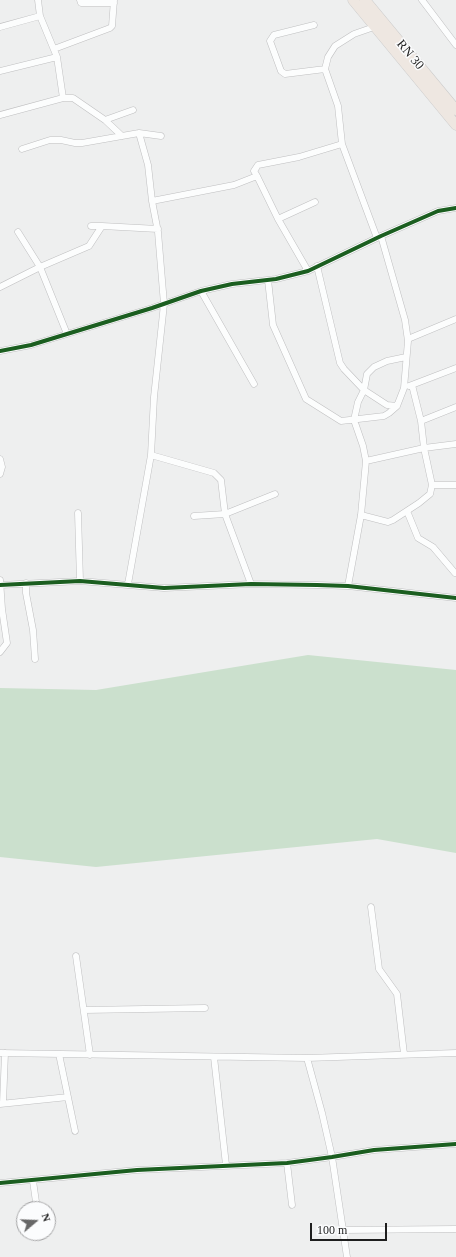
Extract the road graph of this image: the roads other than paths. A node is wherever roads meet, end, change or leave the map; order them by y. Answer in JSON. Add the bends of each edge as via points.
{"nodes":[{"id":1,"x":38,"y":0,"type":"edge"},
{"id":2,"x":80,"y":0,"type":"edge"},
{"id":3,"x":353,"y":0,"type":"edge"},
{"id":4,"x":422,"y":0,"type":"edge"},
{"id":5,"x":368,"y":1,"type":"edge"},
{"id":6,"x":114,"y":2,"type":"edge"},
{"id":7,"x":40,"y":16,"type":"junction"},
{"id":8,"x":314,"y":25,"type":"dead end"},
{"id":9,"x":0,"y":27,"type":"edge"},
{"id":10,"x":374,"y":27,"type":"junction"},
{"id":11,"x":456,"y":46,"type":"edge"},
{"id":12,"x":54,"y":49,"type":"junction"},
{"id":13,"x":57,"y":57,"type":"junction"},
{"id":14,"x":325,"y":69,"type":"junction"},
{"id":15,"x":0,"y":71,"type":"edge"},
{"id":16,"x":63,"y":98,"type":"junction"},
{"id":17,"x":133,"y":110,"type":"dead end"},
{"id":18,"x":456,"y":110,"type":"edge"},
{"id":19,"x":0,"y":115,"type":"edge"},
{"id":20,"x":105,"y":120,"type":"junction"},
{"id":21,"x":456,"y":125,"type":"edge"},
{"id":22,"x":139,"y":133,"type":"junction"},
{"id":23,"x":122,"y":136,"type":"junction"},
{"id":24,"x":161,"y":136,"type":"dead end"},
{"id":25,"x":342,"y":144,"type":"junction"},
{"id":26,"x":22,"y":149,"type":"dead end"},
{"id":27,"x":257,"y":176,"type":"junction"},
{"id":28,"x":152,"y":201,"type":"junction"},
{"id":29,"x":315,"y":202,"type":"dead end"},
{"id":30,"x":456,"y":208,"type":"edge"},
{"id":31,"x":278,"y":219,"type":"junction"},
{"id":32,"x":91,"y":226,"type":"dead end"},
{"id":33,"x":102,"y":226,"type":"junction"},
{"id":34,"x":158,"y":229,"type":"junction"},
{"id":35,"x":18,"y":232,"type":"dead end"},
{"id":36,"x":379,"y":237,"type":"junction"},
{"id":37,"x":317,"y":266,"type":"junction"},
{"id":38,"x":40,"y":267,"type":"junction"},
{"id":39,"x":308,"y":270,"type":"junction"},
{"id":40,"x":268,"y":280,"type":"junction"},
{"id":41,"x":0,"y":287,"type":"edge"},
{"id":42,"x":201,"y":291,"type":"junction"},
{"id":43,"x":164,"y":304,"type":"junction"},
{"id":44,"x":456,"y":319,"type":"edge"},
{"id":45,"x":67,"y":334,"type":"junction"},
{"id":46,"x":408,"y":339,"type":"junction"},
{"id":47,"x":0,"y":351,"type":"edge"},
{"id":48,"x":406,"y":357,"type":"junction"},
{"id":49,"x":456,"y":368,"type":"edge"},
{"id":50,"x":254,"y":384,"type":"dead end"},
{"id":51,"x":412,"y":385,"type":"junction"},
{"id":52,"x":404,"y":388,"type":"junction"},
{"id":53,"x":364,"y":390,"type":"junction"},
{"id":54,"x":397,"y":406,"type":"junction"},
{"id":55,"x":456,"y":407,"type":"edge"},
{"id":56,"x":354,"y":420,"type":"junction"},
{"id":57,"x":421,"y":421,"type":"junction"},
{"id":58,"x":456,"y":444,"type":"edge"},
{"id":59,"x":424,"y":448,"type":"junction"},
{"id":60,"x":151,"y":455,"type":"junction"},
{"id":61,"x":0,"y":459,"type":"edge"},
{"id":62,"x":366,"y":461,"type":"junction"},
{"id":63,"x":0,"y":474,"type":"edge"},
{"id":64,"x":432,"y":485,"type":"junction"},
{"id":65,"x":456,"y":485,"type":"edge"},
{"id":66,"x":275,"y":494,"type":"dead end"},
{"id":67,"x":408,"y":511,"type":"junction"},
{"id":68,"x":78,"y":513,"type":"dead end"},
{"id":69,"x":225,"y":514,"type":"junction"},
{"id":70,"x":361,"y":515,"type":"junction"},
{"id":71,"x":194,"y":516,"type":"dead end"},
{"id":72,"x":455,"y":573,"type":"dead end"},
{"id":73,"x":0,"y":580,"type":"edge"},
{"id":74,"x":80,"y":581,"type":"junction"},
{"id":75,"x":26,"y":583,"type":"junction"},
{"id":76,"x":128,"y":584,"type":"junction"},
{"id":77,"x":251,"y":584,"type":"junction"},
{"id":78,"x":0,"y":585,"type":"edge"},
{"id":79,"x":348,"y":586,"type":"junction"},
{"id":80,"x":456,"y":598,"type":"edge"},
{"id":81,"x":0,"y":652,"type":"edge"},
{"id":82,"x":35,"y":659,"type":"dead end"},
{"id":83,"x":371,"y":907,"type":"dead end"},
{"id":84,"x":76,"y":956,"type":"dead end"},
{"id":85,"x":205,"y":1008,"type":"dead end"},
{"id":86,"x":84,"y":1010,"type":"junction"},
{"id":87,"x":2,"y":1053,"type":"edge"},
{"id":88,"x":456,"y":1053,"type":"edge"},
{"id":89,"x":58,"y":1054,"type":"junction"},
{"id":90,"x":404,"y":1054,"type":"junction"},
{"id":91,"x":90,"y":1055,"type":"junction"},
{"id":92,"x":214,"y":1057,"type":"junction"},
{"id":93,"x":307,"y":1058,"type":"junction"},
{"id":94,"x":68,"y":1097,"type":"junction"},
{"id":95,"x":2,"y":1103,"type":"edge"},
{"id":96,"x":75,"y":1131,"type":"dead end"},
{"id":97,"x":456,"y":1144,"type":"edge"},
{"id":98,"x":332,"y":1157,"type":"junction"},
{"id":99,"x":287,"y":1163,"type":"junction"},
{"id":100,"x":226,"y":1165,"type":"junction"},
{"id":101,"x":33,"y":1181,"type":"junction"},
{"id":102,"x":0,"y":1183,"type":"edge"},
{"id":103,"x":36,"y":1201,"type":"edge"},
{"id":104,"x":292,"y":1205,"type":"dead end"},
{"id":105,"x":456,"y":1229,"type":"edge"},
{"id":106,"x":343,"y":1230,"type":"junction"},
{"id":107,"x":347,"y":1257,"type":"edge"}],
"edges":[{"from":1,"to":7,"type":"street"},
{"from":2,"to":6,"type":"street","via":[[81,3]]},
{"from":3,"to":10,"type":"main road","number":"RN 30"},
{"from":4,"to":11,"type":"street"},
{"from":5,"to":18,"type":"main road","name":"RN 30","number":"RN 30"},
{"from":6,"to":12,"type":"street","via":[[110,28]]},
{"from":7,"to":9,"type":"street"},
{"from":7,"to":12,"type":"street"},
{"from":8,"to":14,"type":"street","via":[[274,35],[270,41],[281,71],[285,74]]},
{"from":10,"to":14,"type":"street","via":[[354,34],[335,46],[328,56]]},
{"from":10,"to":21,"type":"main road","number":"RN 30"},
{"from":12,"to":13,"type":"street"},
{"from":13,"to":15,"type":"street"},
{"from":13,"to":16,"type":"street"},
{"from":14,"to":25,"type":"street","via":[[338,106]]},
{"from":16,"to":19,"type":"street"},
{"from":16,"to":20,"type":"street","via":[[73,98]]},
{"from":17,"to":20,"type":"street"},
{"from":20,"to":23,"type":"street"},
{"from":22,"to":23,"type":"street"},
{"from":22,"to":24,"type":"street"},
{"from":22,"to":28,"type":"street","via":[[148,165]]},
{"from":23,"to":26,"type":"street","via":[[82,143],[50,140]]},
{"from":25,"to":27,"type":"street","via":[[299,157],[258,165],[254,171]]},
{"from":25,"to":36,"type":"street"},
{"from":27,"to":28,"type":"street","via":[[234,186]]},
{"from":27,"to":31,"type":"street"},
{"from":28,"to":34,"type":"street"},
{"from":29,"to":31,"type":"street"},
{"from":30,"to":36,"type":"street","via":[[438,211]]},
{"from":31,"to":39,"type":"street"},
{"from":32,"to":33,"type":"street"},
{"from":33,"to":34,"type":"street"},
{"from":33,"to":38,"type":"street","via":[[89,246]]},
{"from":34,"to":43,"type":"street"},
{"from":35,"to":38,"type":"street"},
{"from":36,"to":37,"type":"street"},
{"from":36,"to":46,"type":"street","via":[[405,320]]},
{"from":37,"to":39,"type":"street"},
{"from":37,"to":53,"type":"street","via":[[340,363]]},
{"from":38,"to":41,"type":"street"},
{"from":38,"to":45,"type":"street"},
{"from":39,"to":40,"type":"street"},
{"from":40,"to":42,"type":"street"},
{"from":40,"to":56,"type":"street","via":[[273,325],[306,399],[339,421]]},
{"from":42,"to":43,"type":"street"},
{"from":42,"to":50,"type":"street"},
{"from":43,"to":45,"type":"street"},
{"from":43,"to":60,"type":"street"},
{"from":44,"to":46,"type":"street"},
{"from":45,"to":47,"type":"street","via":[[31,346]]},
{"from":46,"to":48,"type":"street"},
{"from":48,"to":52,"type":"street"},
{"from":48,"to":53,"type":"street","via":[[374,367],[366,374]]},
{"from":49,"to":51,"type":"street"},
{"from":51,"to":52,"type":"street"},
{"from":51,"to":57,"type":"street"},
{"from":52,"to":54,"type":"street"},
{"from":53,"to":54,"type":"street","via":[[387,405]]},
{"from":53,"to":56,"type":"street"},
{"from":54,"to":56,"type":"street","via":[[384,416]]},
{"from":55,"to":57,"type":"street"},
{"from":56,"to":62,"type":"street"},
{"from":57,"to":59,"type":"street"},
{"from":58,"to":59,"type":"street"},
{"from":59,"to":62,"type":"street"},
{"from":59,"to":64,"type":"street"},
{"from":60,"to":69,"type":"street","via":[[214,473],[221,480]]},
{"from":60,"to":76,"type":"street"},
{"from":61,"to":63,"type":"street"},
{"from":62,"to":70,"type":"street"},
{"from":64,"to":65,"type":"street"},
{"from":64,"to":67,"type":"street","via":[[430,494]]},
{"from":66,"to":69,"type":"street"},
{"from":67,"to":70,"type":"street","via":[[388,522]]},
{"from":67,"to":72,"type":"street","via":[[418,538],[434,547]]},
{"from":68,"to":74,"type":"street"},
{"from":69,"to":71,"type":"street"},
{"from":69,"to":77,"type":"street"},
{"from":70,"to":79,"type":"street"},
{"from":73,"to":78,"type":"street"},
{"from":74,"to":75,"type":"street"},
{"from":74,"to":76,"type":"street"},
{"from":75,"to":78,"type":"street"},
{"from":75,"to":82,"type":"street"},
{"from":76,"to":77,"type":"street","via":[[164,588]]},
{"from":77,"to":79,"type":"street"},
{"from":78,"to":81,"type":"street","via":[[7,642]]},
{"from":79,"to":80,"type":"street"},
{"from":83,"to":90,"type":"street","via":[[379,968],[397,994]]},
{"from":84,"to":86,"type":"street"},
{"from":85,"to":86,"type":"street"},
{"from":86,"to":91,"type":"street"},
{"from":87,"to":89,"type":"street"},
{"from":87,"to":95,"type":"street"},
{"from":88,"to":90,"type":"street"},
{"from":89,"to":91,"type":"street"},
{"from":89,"to":94,"type":"street"},
{"from":90,"to":93,"type":"street"},
{"from":91,"to":92,"type":"street"},
{"from":92,"to":93,"type":"street"},
{"from":92,"to":100,"type":"street"},
{"from":93,"to":98,"type":"street"},
{"from":94,"to":95,"type":"street"},
{"from":94,"to":96,"type":"street"},
{"from":97,"to":98,"type":"street","via":[[374,1150]]},
{"from":98,"to":99,"type":"street"},
{"from":98,"to":106,"type":"street"},
{"from":99,"to":100,"type":"street"},
{"from":99,"to":104,"type":"street"},
{"from":100,"to":101,"type":"street","via":[[138,1170]]},
{"from":101,"to":102,"type":"street"},
{"from":101,"to":103,"type":"street"},
{"from":105,"to":106,"type":"street"},
{"from":106,"to":107,"type":"street"}]}
